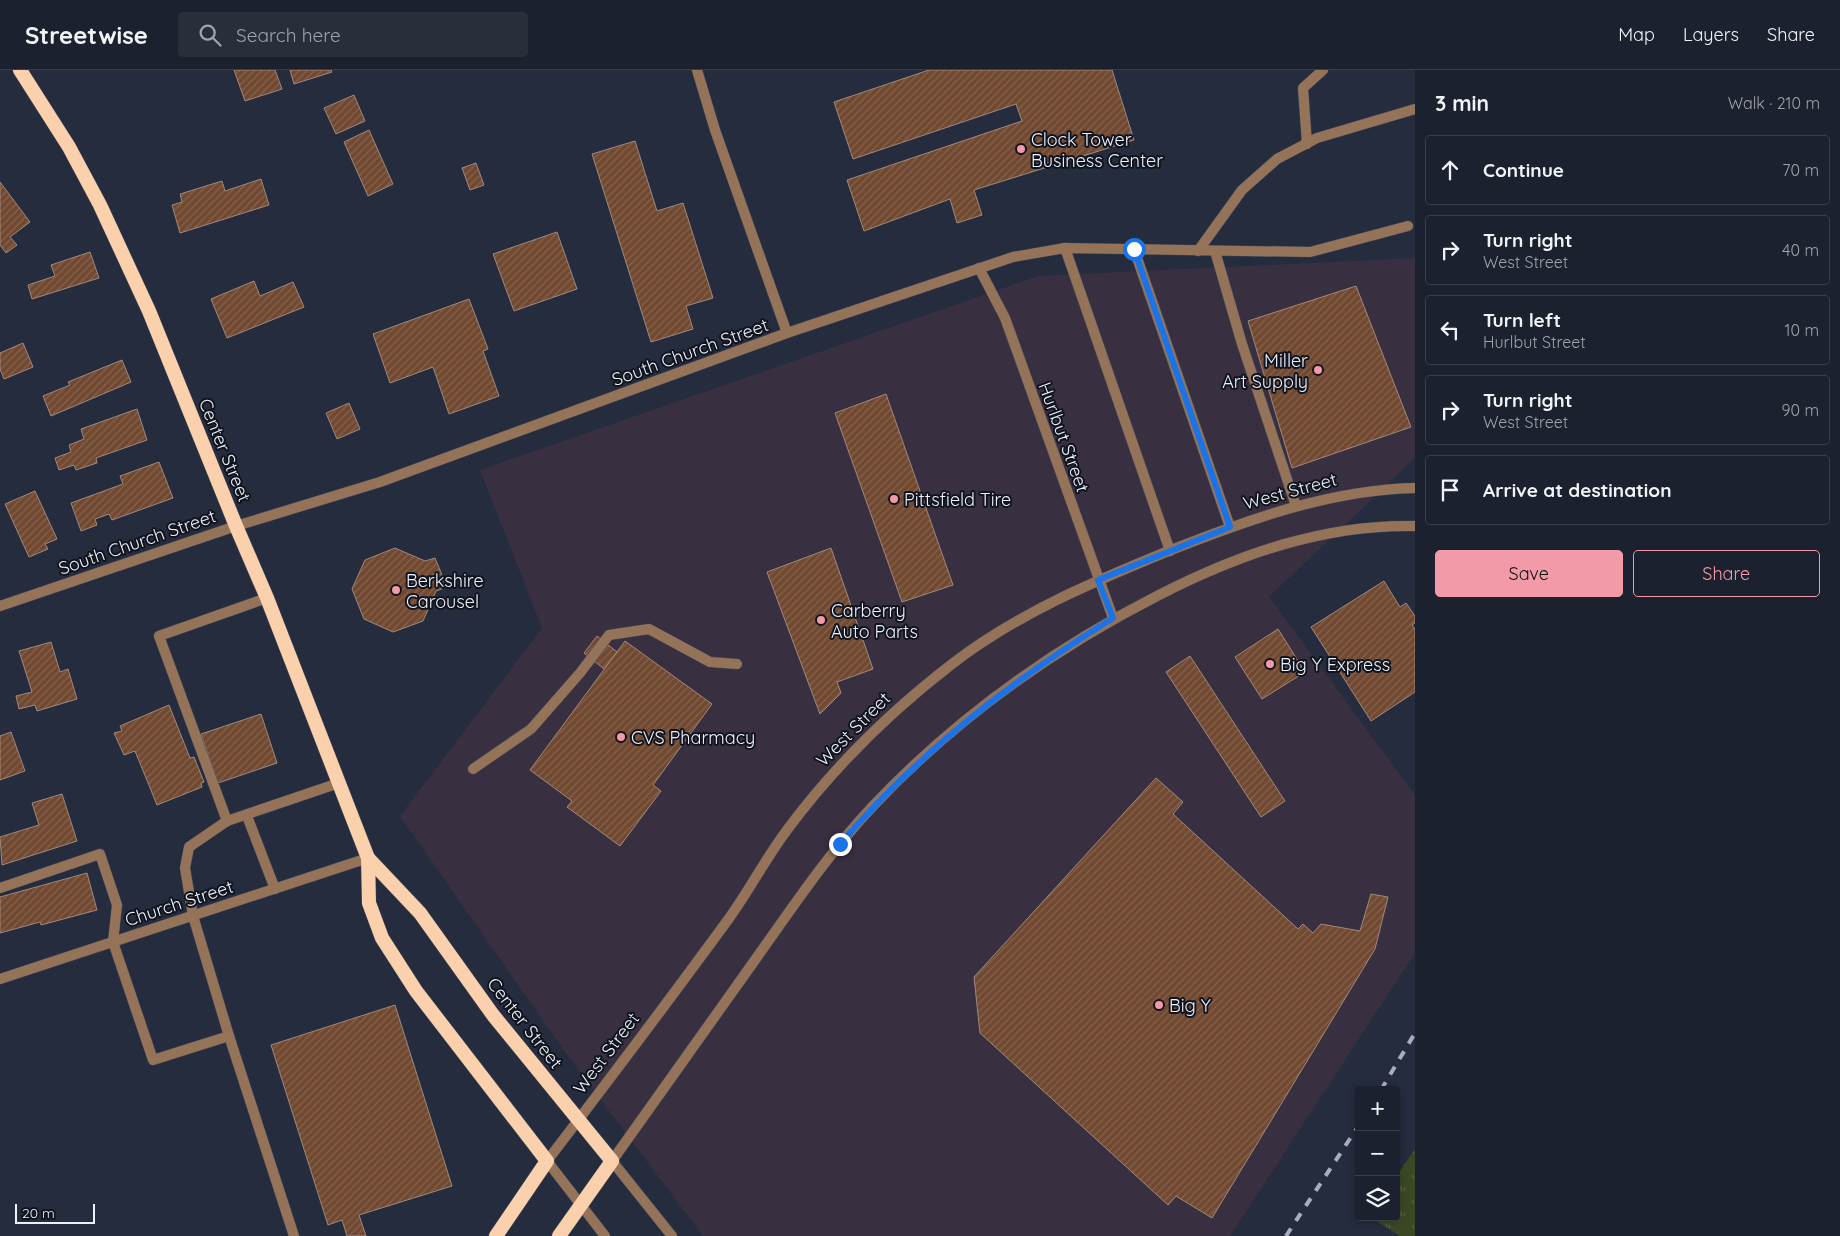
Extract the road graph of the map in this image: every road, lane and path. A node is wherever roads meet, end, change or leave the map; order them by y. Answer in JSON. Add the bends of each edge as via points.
{"nodes":[{"id":1,"x":20,"y":70,"type":"edge"},
{"id":2,"x":697,"y":70,"type":"edge"},
{"id":3,"x":1323,"y":70,"type":"edge"},
{"id":4,"x":1415,"y":110,"type":"edge"},
{"id":5,"x":1307,"y":144,"type":"junction"},
{"id":6,"x":1412,"y":225,"type":"edge"},
{"id":7,"x":1066,"y":248,"type":"junction"},
{"id":8,"x":1134,"y":249,"type":"junction"},
{"id":9,"x":1198,"y":250,"type":"junction"},
{"id":10,"x":1215,"y":251,"type":"junction"},
{"id":11,"x":979,"y":268,"type":"junction"},
{"id":12,"x":787,"y":334,"type":"junction"},
{"id":13,"x":1415,"y":488,"type":"edge"},
{"id":14,"x":1296,"y":506,"type":"junction"},
{"id":15,"x":236,"y":526,"type":"junction"},
{"id":16,"x":1415,"y":526,"type":"edge"},
{"id":17,"x":1230,"y":527,"type":"junction"},
{"id":18,"x":1170,"y":551,"type":"junction"},
{"id":19,"x":1098,"y":580,"type":"junction"},
{"id":20,"x":267,"y":598,"type":"junction"},
{"id":21,"x":0,"y":606,"type":"edge"},
{"id":22,"x":1113,"y":618,"type":"junction"},
{"id":23,"x":738,"y":664,"type":"dead end"},
{"id":24,"x":473,"y":769,"type":"dead end"},
{"id":25,"x":339,"y":783,"type":"junction"},
{"id":26,"x":247,"y":816,"type":"junction"},
{"id":27,"x":227,"y":821,"type":"junction"},
{"id":28,"x":368,"y":858,"type":"junction"},
{"id":29,"x":0,"y":888,"type":"edge"},
{"id":30,"x":276,"y":889,"type":"junction"},
{"id":31,"x":192,"y":916,"type":"junction"},
{"id":32,"x":113,"y":942,"type":"junction"},
{"id":33,"x":0,"y":979,"type":"edge"},
{"id":34,"x":229,"y":1036,"type":"junction"},
{"id":35,"x":578,"y":1120,"type":"junction"},
{"id":36,"x":547,"y":1160,"type":"junction"},
{"id":37,"x":612,"y":1161,"type":"junction"},
{"id":38,"x":582,"y":1205,"type":"junction"},
{"id":39,"x":294,"y":1236,"type":"edge"},
{"id":40,"x":496,"y":1236,"type":"edge"},
{"id":41,"x":559,"y":1236,"type":"edge"},
{"id":42,"x":605,"y":1236,"type":"edge"},
{"id":43,"x":672,"y":1236,"type":"edge"}],
"edges":[{"from":1,"to":15,"type":"highway","name":"Center Street","via":[[69,147],[100,205],[148,311]]},
{"from":2,"to":12,"type":"street"},
{"from":3,"to":5,"type":"street","via":[[1303,88]]},
{"from":4,"to":5,"type":"street"},
{"from":5,"to":9,"type":"street","via":[[1277,159],[1242,190]]},
{"from":6,"to":10,"type":"street","name":"South Church Street","via":[[1310,252]]},
{"from":7,"to":8,"type":"street","name":"South Church Street"},
{"from":7,"to":11,"type":"street","name":"South Church Street","via":[[1029,253]]},
{"from":7,"to":18,"type":"street"},
{"from":8,"to":9,"type":"street","name":"South Church Street"},
{"from":8,"to":17,"type":"street"},
{"from":9,"to":10,"type":"street","name":"South Church Street"},
{"from":10,"to":14,"type":"street"},
{"from":11,"to":12,"type":"street","name":"South Church Street"},
{"from":11,"to":19,"type":"street","name":"Hurlbut Street","via":[[1004,318]]},
{"from":12,"to":15,"type":"street","name":"South Church Street","via":[[380,482]]},
{"from":13,"to":14,"type":"street","name":"West Street","via":[[1396,488]]},
{"from":14,"to":17,"type":"street","name":"West Street"},
{"from":15,"to":20,"type":"highway","name":"Center Street"},
{"from":15,"to":21,"type":"street","name":"South Church Street"},
{"from":16,"to":22,"type":"street","via":[[1380,525],[1288,542],[1192,578]]},
{"from":17,"to":18,"type":"street","name":"West Street"},
{"from":18,"to":19,"type":"street","name":"West Street"},
{"from":19,"to":22,"type":"street","name":"Hurlbut Street"},
{"from":19,"to":35,"type":"street","name":"West Street","via":[[1027,616],[954,662],[916,693],[818,790],[786,831],[732,914]]},
{"from":20,"to":25,"type":"highway","name":"Center Street"},
{"from":20,"to":27,"type":"street","via":[[159,636]]},
{"from":22,"to":37,"type":"street","via":[[982,707],[934,746],[871,809],[797,901]]},
{"from":23,"to":24,"type":"street","via":[[710,662],[649,629],[609,635],[531,729]]},
{"from":25,"to":26,"type":"street"},
{"from":25,"to":28,"type":"highway","name":"Center Street"},
{"from":26,"to":27,"type":"street"},
{"from":26,"to":30,"type":"street"},
{"from":27,"to":31,"type":"street","via":[[189,847],[185,868]]},
{"from":28,"to":30,"type":"street","name":"Church Street"},
{"from":28,"to":35,"type":"highway","name":"Center Street","via":[[420,913],[493,1015]]},
{"from":28,"to":36,"type":"highway","name":"Center Street","via":[[369,903],[382,938],[416,991]]},
{"from":29,"to":32,"type":"street","via":[[100,854],[117,905]]},
{"from":30,"to":31,"type":"street","name":"Church Street"},
{"from":31,"to":32,"type":"street","name":"Church Street"},
{"from":31,"to":34,"type":"street"},
{"from":32,"to":33,"type":"street","name":"Church Street"},
{"from":32,"to":34,"type":"street","via":[[153,1060]]},
{"from":34,"to":39,"type":"street"},
{"from":35,"to":36,"type":"street","name":"West Street"},
{"from":35,"to":37,"type":"highway","name":"Center Street"},
{"from":36,"to":38,"type":"street","name":"Center Street"},
{"from":36,"to":40,"type":"highway","name":"West Street"},
{"from":37,"to":38,"type":"highway"},
{"from":37,"to":43,"type":"street","name":"Center Street"},
{"from":38,"to":41,"type":"highway"},
{"from":38,"to":42,"type":"street","name":"Center Street"}]}
